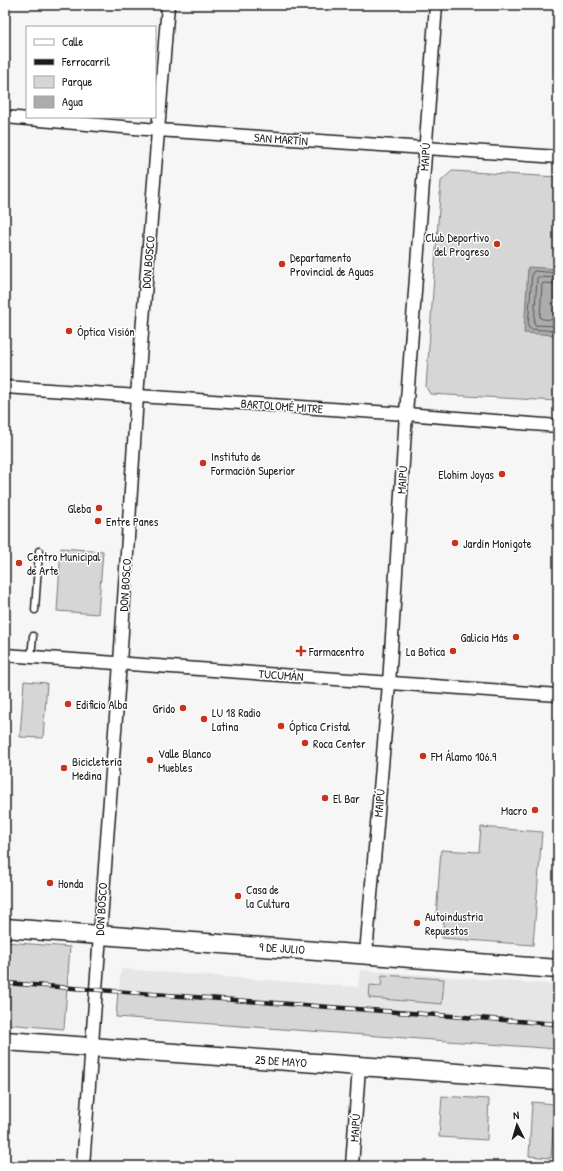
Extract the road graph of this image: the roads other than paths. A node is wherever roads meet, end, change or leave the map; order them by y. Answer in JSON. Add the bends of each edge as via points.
{"nodes":[{"id":1,"x":168,"y":5,"type":"edge"},
{"id":2,"x":436,"y":5,"type":"edge"},
{"id":3,"x":5,"y":117,"type":"edge"},
{"id":4,"x":158,"y":130,"type":"junction"},
{"id":5,"x":426,"y":149,"type":"junction"},
{"id":6,"x":558,"y":157,"type":"edge"},
{"id":7,"x":5,"y":387,"type":"edge"},
{"id":8,"x":137,"y":396,"type":"junction"},
{"id":9,"x":406,"y":414,"type":"junction"},
{"id":10,"x":558,"y":426,"type":"edge"},
{"id":11,"x":38,"y":551,"type":"dead end"},
{"id":12,"x":35,"y":610,"type":"dead end"},
{"id":13,"x":33,"y":636,"type":"dead end"},
{"id":14,"x":5,"y":655,"type":"edge"},
{"id":15,"x":31,"y":657,"type":"junction"},
{"id":16,"x":120,"y":663,"type":"junction"},
{"id":17,"x":389,"y":684,"type":"junction"},
{"id":18,"x":558,"y":695,"type":"edge"},
{"id":19,"x":5,"y":928,"type":"edge"},
{"id":20,"x":99,"y":934,"type":"junction"},
{"id":21,"x":366,"y":954,"type":"junction"},
{"id":22,"x":558,"y":969,"type":"edge"},
{"id":23,"x":5,"y":1041,"type":"edge"},
{"id":24,"x":92,"y":1048,"type":"junction"},
{"id":25,"x":359,"y":1067,"type":"junction"},
{"id":26,"x":558,"y":1080,"type":"edge"},
{"id":27,"x":83,"y":1166,"type":"edge"},
{"id":28,"x":352,"y":1166,"type":"edge"}],
"edges":[{"from":1,"to":4,"type":"street","name":"DON BOSCO"},
{"from":2,"to":5,"type":"street","name":"MAIPÚ"},
{"from":3,"to":4,"type":"street","name":"SAN MARTÍN"},
{"from":4,"to":5,"type":"street","name":"SAN MARTÍN"},
{"from":4,"to":8,"type":"street","name":"DON BOSCO"},
{"from":5,"to":6,"type":"street","name":"SAN MARTÍN"},
{"from":5,"to":9,"type":"street","name":"MAIPÚ"},
{"from":7,"to":8,"type":"street","name":"BARTOLOMÉ MITRE"},
{"from":8,"to":9,"type":"street","name":"BARTOLOMÉ MITRE"},
{"from":8,"to":16,"type":"street","name":"DON BOSCO"},
{"from":9,"to":10,"type":"street","name":"BARTOLOMÉ MITRE"},
{"from":9,"to":17,"type":"street","name":"MAIPÚ"},
{"from":11,"to":12,"type":"lane"},
{"from":13,"to":15,"type":"lane"},
{"from":14,"to":15,"type":"street","name":"TUCUMÁN"},
{"from":15,"to":16,"type":"street","name":"TUCUMÁN"},
{"from":16,"to":17,"type":"street","name":"TUCUMÁN"},
{"from":16,"to":20,"type":"street","name":"DON BOSCO"},
{"from":17,"to":18,"type":"street","name":"TUCUMÁN"},
{"from":17,"to":21,"type":"street","name":"MAIPÚ"},
{"from":19,"to":20,"type":"main road","name":"9 DE JULIO"},
{"from":20,"to":21,"type":"main road","name":"9 DE JULIO"},
{"from":20,"to":24,"type":"street","name":"DON BOSCO"},
{"from":21,"to":22,"type":"main road","name":"9 DE JULIO"},
{"from":23,"to":24,"type":"main road","name":"25 DE MAYO"},
{"from":24,"to":25,"type":"main road","name":"25 DE MAYO"},
{"from":24,"to":27,"type":"street","name":"DON BOSCO"},
{"from":25,"to":26,"type":"main road","name":"25 DE MAYO"},
{"from":25,"to":28,"type":"street","name":"MAIPÚ"}]}
